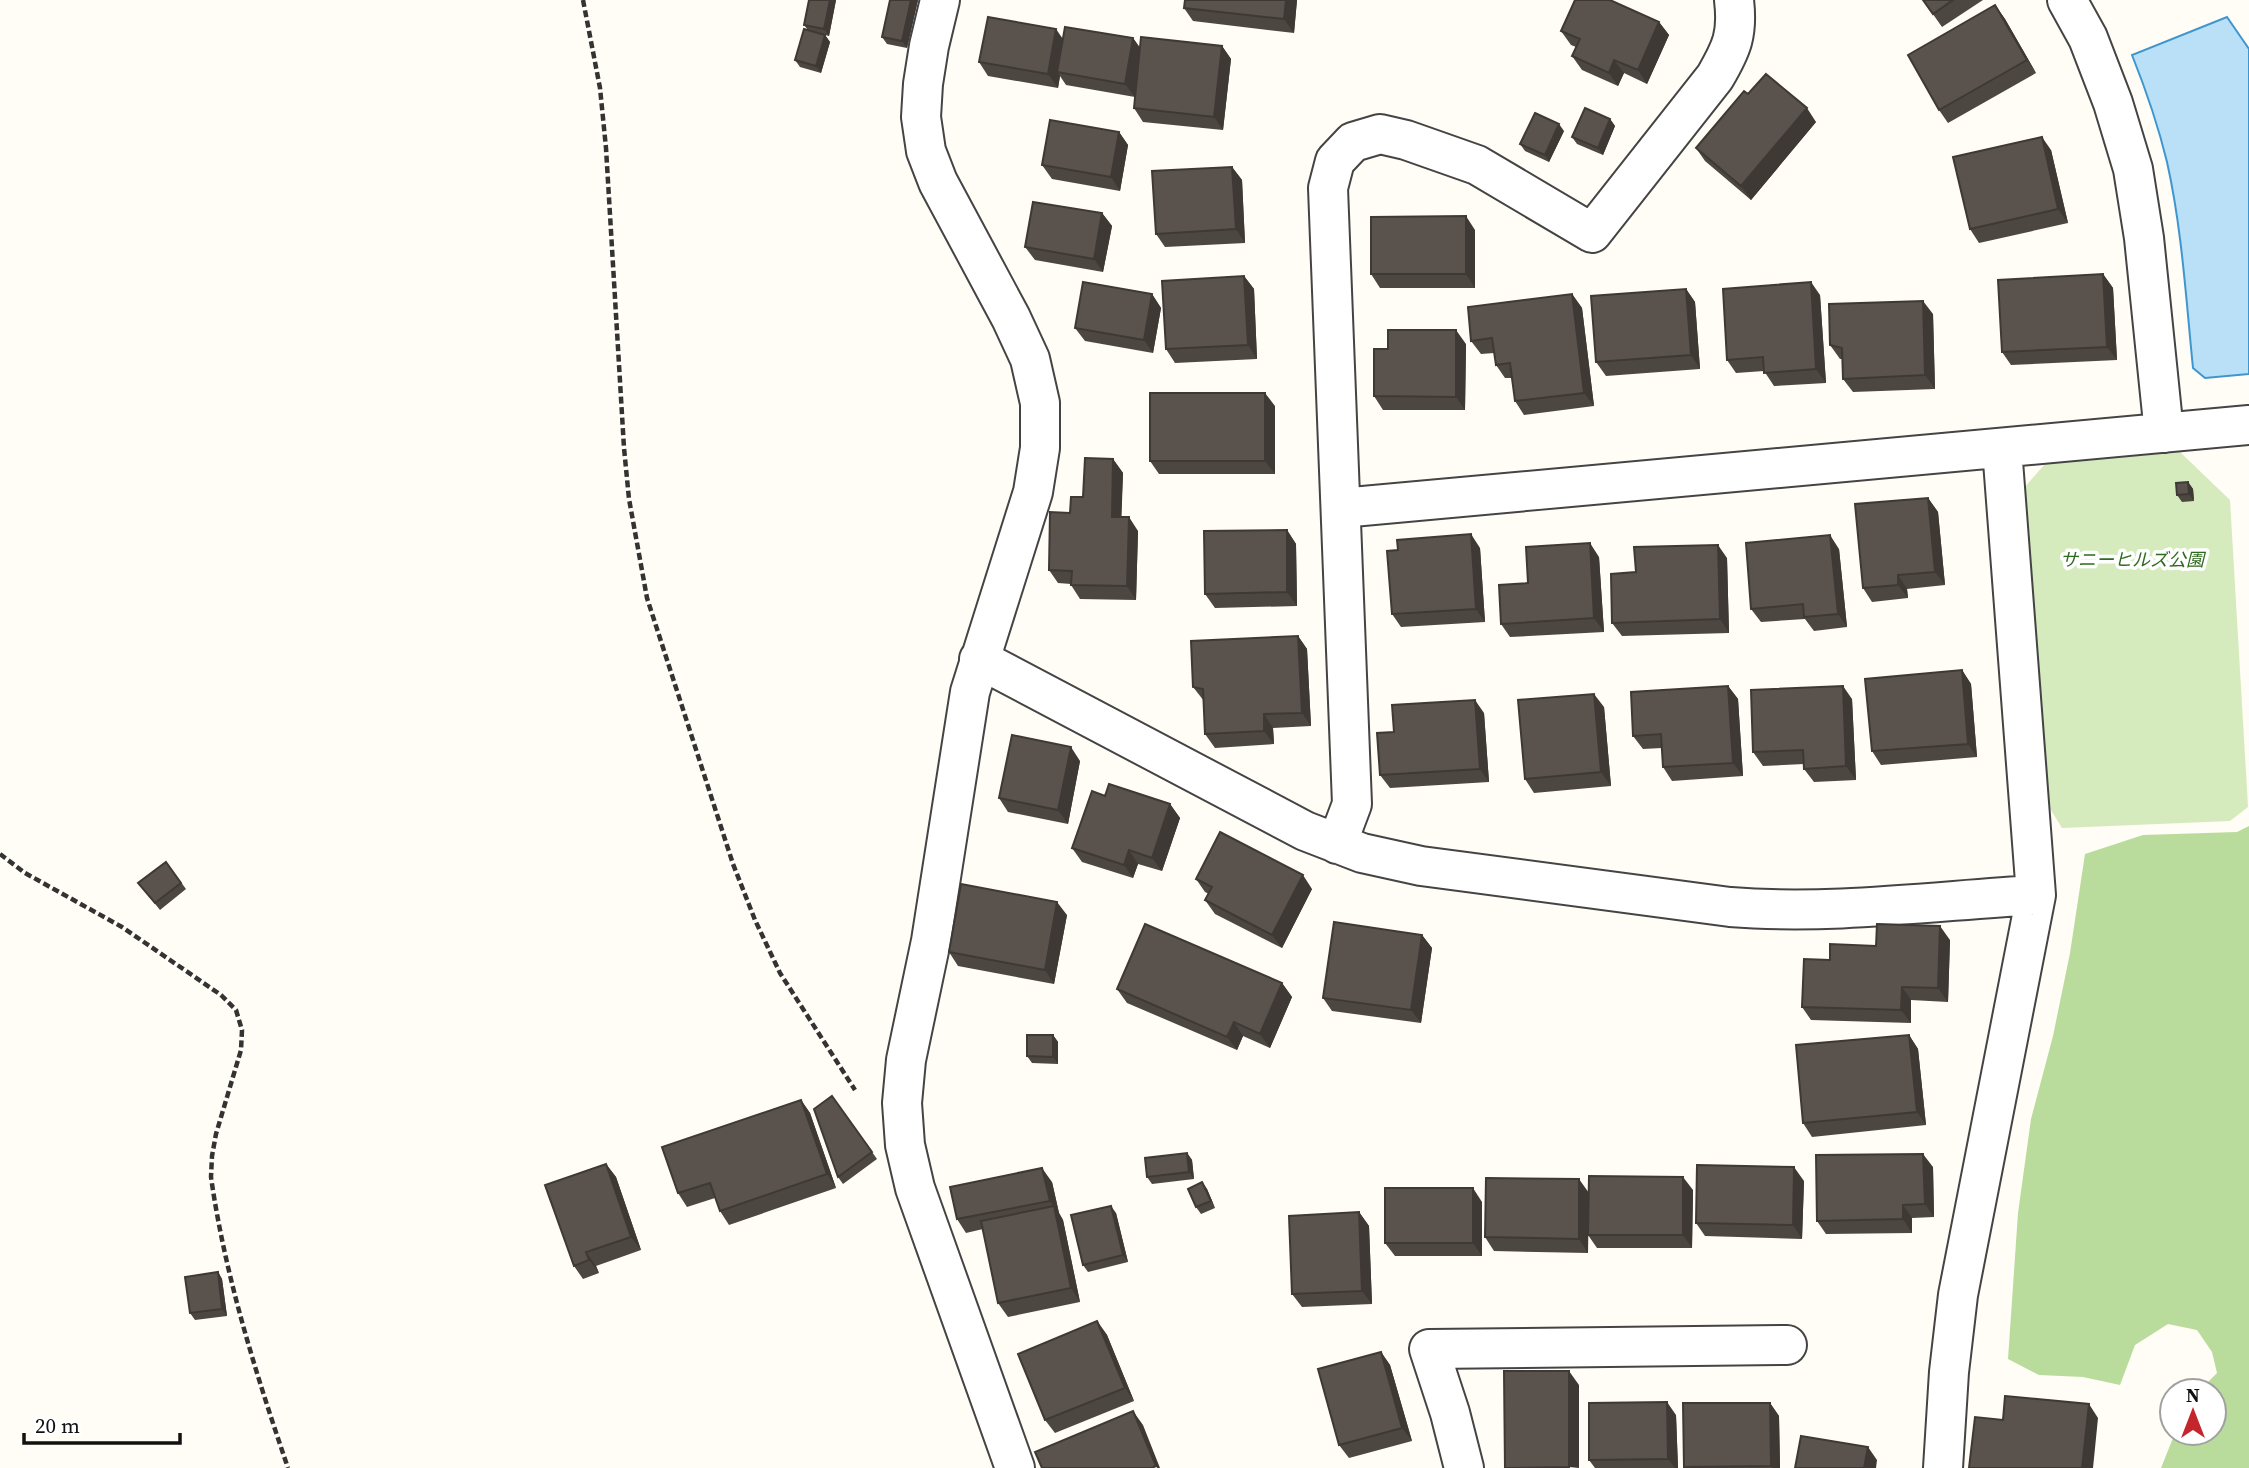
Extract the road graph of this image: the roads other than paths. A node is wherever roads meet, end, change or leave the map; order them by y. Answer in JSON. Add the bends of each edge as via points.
{"nodes":[{"id":1,"x":940,"y":0,"type":"edge"},
{"id":2,"x":1734,"y":0,"type":"edge"},
{"id":3,"x":2067,"y":0,"type":"edge"},
{"id":4,"x":2249,"y":425,"type":"edge"},
{"id":5,"x":2164,"y":433,"type":"junction"},
{"id":6,"x":2002,"y":448,"type":"junction"},
{"id":7,"x":1341,"y":508,"type":"junction"},
{"id":8,"x":979,"y":659,"type":"junction"},
{"id":9,"x":1337,"y":844,"type":"junction"},
{"id":10,"x":2035,"y":895,"type":"junction"},
{"id":11,"x":1787,"y":1345,"type":"dead end"},
{"id":12,"x":1015,"y":1468,"type":"edge"},
{"id":13,"x":1464,"y":1468,"type":"edge"},
{"id":14,"x":1943,"y":1468,"type":"edge"}],
"edges":[{"from":1,"to":8,"type":"street","via":[[923,84],[926,151],[1030,359],[1040,403],[1041,448],[1033,492]]},
{"from":2,"to":7,"type":"street","via":[[1736,22],[1730,51],[1715,77],[1592,233],[1477,165],[1406,140],[1380,134],[1353,142],[1335,162],[1328,188]]},
{"from":3,"to":5,"type":"street","via":[[2088,38],[2133,169]]},
{"from":4,"to":5,"type":"street"},
{"from":5,"to":6,"type":"street"},
{"from":6,"to":7,"type":"street"},
{"from":6,"to":10,"type":"street"},
{"from":7,"to":9,"type":"street","via":[[1352,804]]},
{"from":8,"to":9,"type":"street"},
{"from":8,"to":12,"type":"street","via":[[963,726],[902,1103],[915,1188]]},
{"from":9,"to":10,"type":"street","via":[[1421,866],[1730,907],[1815,909]]},
{"from":10,"to":14,"type":"street","via":[[1958,1295]]},
{"from":11,"to":13,"type":"street","via":[[1430,1349]]}]}
